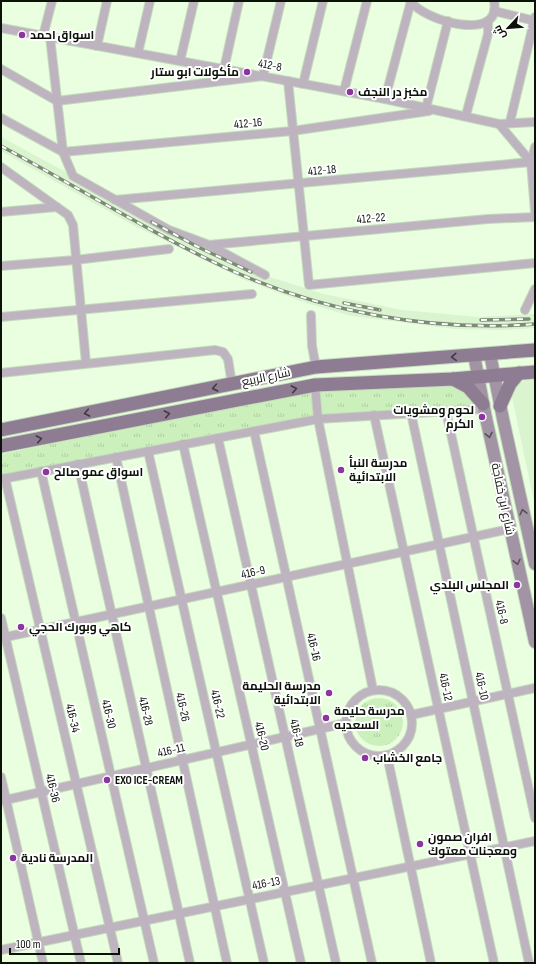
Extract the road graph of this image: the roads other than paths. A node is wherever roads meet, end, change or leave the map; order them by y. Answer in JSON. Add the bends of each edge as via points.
{"nodes":[{"id":1,"x":52,"y":1,"type":"edge"},
{"id":2,"x":107,"y":1,"type":"edge"},
{"id":3,"x":150,"y":1,"type":"edge"},
{"id":4,"x":194,"y":1,"type":"edge"},
{"id":5,"x":239,"y":1,"type":"edge"},
{"id":6,"x":281,"y":1,"type":"edge"},
{"id":7,"x":323,"y":1,"type":"edge"},
{"id":8,"x":367,"y":1,"type":"edge"},
{"id":9,"x":411,"y":1,"type":"edge"},
{"id":10,"x":494,"y":1,"type":"edge"},
{"id":11,"x":494,"y":11,"type":"junction"},
{"id":12,"x":535,"y":20,"type":"edge"},
{"id":13,"x":448,"y":21,"type":"junction"},
{"id":14,"x":488,"y":21,"type":"junction"},
{"id":15,"x":1,"y":28,"type":"edge"},
{"id":16,"x":47,"y":36,"type":"junction"},
{"id":17,"x":97,"y":46,"type":"junction"},
{"id":18,"x":138,"y":53,"type":"junction"},
{"id":19,"x":180,"y":61,"type":"junction"},
{"id":20,"x":1,"y":69,"type":"edge"},
{"id":21,"x":224,"y":69,"type":"junction"},
{"id":22,"x":263,"y":76,"type":"junction"},
{"id":23,"x":288,"y":81,"type":"junction"},
{"id":24,"x":303,"y":84,"type":"junction"},
{"id":25,"x":344,"y":91,"type":"junction"},
{"id":26,"x":385,"y":99,"type":"junction"},
{"id":27,"x":57,"y":101,"type":"junction"},
{"id":28,"x":426,"y":108,"type":"junction"},
{"id":29,"x":435,"y":110,"type":"junction"},
{"id":30,"x":466,"y":115,"type":"junction"},
{"id":31,"x":1,"y":118,"type":"edge"},
{"id":32,"x":510,"y":122,"type":"junction"},
{"id":33,"x":535,"y":122,"type":"edge"},
{"id":34,"x":499,"y":124,"type":"junction"},
{"id":35,"x":292,"y":131,"type":"junction"},
{"id":36,"x":535,"y":147,"type":"edge"},
{"id":37,"x":63,"y":152,"type":"junction"},
{"id":38,"x":531,"y":162,"type":"junction"},
{"id":39,"x":1,"y":167,"type":"edge"},
{"id":40,"x":298,"y":184,"type":"junction"},
{"id":41,"x":115,"y":200,"type":"junction"},
{"id":42,"x":57,"y":208,"type":"junction"},
{"id":43,"x":535,"y":211,"type":"edge"},
{"id":44,"x":1,"y":212,"type":"edge"},
{"id":45,"x":535,"y":217,"type":"edge"},
{"id":46,"x":304,"y":236,"type":"junction"},
{"id":47,"x":209,"y":245,"type":"junction"},
{"id":48,"x":169,"y":249,"type":"dead end"},
{"id":49,"x":75,"y":260,"type":"junction"},
{"id":50,"x":535,"y":263,"type":"edge"},
{"id":51,"x":1,"y":266,"type":"edge"},
{"id":52,"x":265,"y":275,"type":"dead end"},
{"id":53,"x":535,"y":289,"type":"edge"},
{"id":54,"x":252,"y":294,"type":"dead end"},
{"id":55,"x":80,"y":310,"type":"junction"},
{"id":56,"x":525,"y":310,"type":"dead end"},
{"id":57,"x":311,"y":315,"type":"dead end"},
{"id":58,"x":1,"y":317,"type":"edge"},
{"id":59,"x":535,"y":350,"type":"edge"},
{"id":60,"x":490,"y":354,"type":"junction"},
{"id":61,"x":474,"y":355,"type":"junction"},
{"id":62,"x":86,"y":363,"type":"junction"},
{"id":63,"x":316,"y":367,"type":"junction"},
{"id":64,"x":535,"y":372,"type":"edge"},
{"id":65,"x":1,"y":373,"type":"edge"},
{"id":66,"x":519,"y":373,"type":"junction"},
{"id":67,"x":495,"y":376,"type":"junction"},
{"id":68,"x":478,"y":377,"type":"junction"},
{"id":69,"x":453,"y":379,"type":"junction"},
{"id":70,"x":232,"y":384,"type":"junction"},
{"id":71,"x":315,"y":385,"type":"junction"},
{"id":72,"x":484,"y":406,"type":"junction"},
{"id":73,"x":500,"y":406,"type":"junction"},
{"id":74,"x":446,"y":411,"type":"junction"},
{"id":75,"x":411,"y":413,"type":"junction"},
{"id":76,"x":374,"y":415,"type":"junction"},
{"id":77,"x":318,"y":419,"type":"junction"},
{"id":78,"x":1,"y":430,"type":"edge"},
{"id":79,"x":254,"y":431,"type":"junction"},
{"id":80,"x":218,"y":438,"type":"junction"},
{"id":81,"x":183,"y":444,"type":"junction"},
{"id":82,"x":1,"y":446,"type":"edge"},
{"id":83,"x":148,"y":451,"type":"junction"},
{"id":84,"x":116,"y":457,"type":"junction"},
{"id":85,"x":78,"y":464,"type":"junction"},
{"id":86,"x":41,"y":471,"type":"junction"},
{"id":87,"x":3,"y":478,"type":"edge"},
{"id":88,"x":510,"y":529,"type":"junction"},
{"id":89,"x":474,"y":537,"type":"junction"},
{"id":90,"x":439,"y":544,"type":"junction"},
{"id":91,"x":404,"y":552,"type":"junction"},
{"id":92,"x":348,"y":564,"type":"junction"},
{"id":93,"x":535,"y":564,"type":"edge"},
{"id":94,"x":286,"y":577,"type":"junction"},
{"id":95,"x":251,"y":584,"type":"junction"},
{"id":96,"x":217,"y":592,"type":"junction"},
{"id":97,"x":182,"y":599,"type":"junction"},
{"id":98,"x":149,"y":606,"type":"junction"},
{"id":99,"x":112,"y":614,"type":"junction"},
{"id":100,"x":1,"y":618,"type":"edge"},
{"id":101,"x":76,"y":622,"type":"junction"},
{"id":102,"x":40,"y":630,"type":"junction"},
{"id":103,"x":3,"y":638,"type":"edge"},
{"id":104,"x":535,"y":642,"type":"edge"},
{"id":105,"x":535,"y":688,"type":"edge"},
{"id":106,"x":373,"y":690,"type":"junction"},
{"id":107,"x":508,"y":694,"type":"junction"},
{"id":108,"x":473,"y":701,"type":"junction"},
{"id":109,"x":438,"y":709,"type":"junction"},
{"id":110,"x":411,"y":714,"type":"junction"},
{"id":111,"x":346,"y":723,"type":"junction"},
{"id":112,"x":320,"y":729,"type":"junction"},
{"id":113,"x":285,"y":737,"type":"junction"},
{"id":114,"x":251,"y":744,"type":"junction"},
{"id":115,"x":216,"y":752,"type":"junction"},
{"id":116,"x":387,"y":755,"type":"junction"},
{"id":117,"x":182,"y":760,"type":"junction"},
{"id":118,"x":146,"y":768,"type":"junction"},
{"id":119,"x":111,"y":776,"type":"junction"},
{"id":120,"x":1,"y":777,"type":"edge"},
{"id":121,"x":76,"y":784,"type":"junction"},
{"id":122,"x":41,"y":792,"type":"junction"},
{"id":123,"x":4,"y":800,"type":"edge"},
{"id":124,"x":535,"y":818,"type":"edge"},
{"id":125,"x":535,"y":841,"type":"edge"},
{"id":126,"x":504,"y":847,"type":"junction"},
{"id":127,"x":470,"y":854,"type":"junction"},
{"id":128,"x":411,"y":866,"type":"junction"},
{"id":129,"x":353,"y":878,"type":"junction"},
{"id":130,"x":319,"y":885,"type":"junction"},
{"id":131,"x":285,"y":892,"type":"junction"},
{"id":132,"x":250,"y":899,"type":"junction"},
{"id":133,"x":214,"y":906,"type":"junction"},
{"id":134,"x":178,"y":913,"type":"junction"},
{"id":135,"x":144,"y":920,"type":"junction"},
{"id":136,"x":110,"y":927,"type":"junction"},
{"id":137,"x":74,"y":935,"type":"junction"},
{"id":138,"x":38,"y":942,"type":"junction"},
{"id":139,"x":1,"y":949,"type":"edge"},
{"id":140,"x":43,"y":963,"type":"edge"},
{"id":141,"x":81,"y":963,"type":"edge"},
{"id":142,"x":118,"y":963,"type":"edge"},
{"id":143,"x":154,"y":963,"type":"edge"},
{"id":144,"x":190,"y":963,"type":"edge"},
{"id":145,"x":227,"y":963,"type":"edge"},
{"id":146,"x":264,"y":963,"type":"edge"},
{"id":147,"x":301,"y":963,"type":"edge"},
{"id":148,"x":336,"y":963,"type":"edge"},
{"id":149,"x":372,"y":963,"type":"edge"},
{"id":150,"x":431,"y":963,"type":"edge"},
{"id":151,"x":494,"y":963,"type":"edge"},
{"id":152,"x":529,"y":963,"type":"edge"}],
"edges":[{"from":1,"to":16,"type":"street"},
{"from":2,"to":17,"type":"street"},
{"from":3,"to":18,"type":"street"},
{"from":4,"to":19,"type":"street"},
{"from":5,"to":21,"type":"street"},
{"from":6,"to":22,"type":"street"},
{"from":7,"to":24,"type":"street"},
{"from":8,"to":25,"type":"street"},
{"from":9,"to":13,"type":"street","via":[[423,12]]},
{"from":9,"to":26,"type":"street"},
{"from":10,"to":11,"type":"street"},
{"from":11,"to":12,"type":"street"},
{"from":11,"to":14,"type":"street"},
{"from":12,"to":32,"type":"street"},
{"from":13,"to":14,"type":"street","via":[[478,25]]},
{"from":13,"to":28,"type":"street"},
{"from":14,"to":30,"type":"street","via":[[488,34]]},
{"from":15,"to":16,"type":"street","name":"412-8"},
{"from":16,"to":17,"type":"street","name":"412-8"},
{"from":16,"to":27,"type":"street"},
{"from":17,"to":18,"type":"street","name":"412-8"},
{"from":18,"to":19,"type":"street","name":"412-8"},
{"from":19,"to":21,"type":"street","name":"412-8"},
{"from":20,"to":27,"type":"street"},
{"from":21,"to":22,"type":"street","name":"412-8"},
{"from":22,"to":23,"type":"street","name":"412-8"},
{"from":22,"to":27,"type":"street"},
{"from":23,"to":24,"type":"street","name":"412-8"},
{"from":23,"to":35,"type":"street"},
{"from":24,"to":25,"type":"street","name":"412-8"},
{"from":25,"to":26,"type":"street","name":"412-8"},
{"from":26,"to":28,"type":"street","name":"412-8"},
{"from":27,"to":37,"type":"street"},
{"from":28,"to":29,"type":"street","name":"412-8"},
{"from":29,"to":30,"type":"street","name":"412-8"},
{"from":29,"to":35,"type":"street","name":"412-16"},
{"from":30,"to":34,"type":"street","name":"412-8"},
{"from":31,"to":37,"type":"street"},
{"from":32,"to":33,"type":"street","name":"412-8"},
{"from":32,"to":34,"type":"street","name":"412-8"},
{"from":34,"to":38,"type":"street"},
{"from":35,"to":37,"type":"street","name":"412-16"},
{"from":35,"to":40,"type":"street"},
{"from":36,"to":38,"type":"street"},
{"from":37,"to":41,"type":"street","via":[[73,176]]},
{"from":38,"to":40,"type":"street","name":"412-18"},
{"from":38,"to":43,"type":"street"},
{"from":39,"to":42,"type":"street"},
{"from":40,"to":41,"type":"street","name":"412-18"},
{"from":40,"to":46,"type":"street"},
{"from":41,"to":47,"type":"street","via":[[169,230]]},
{"from":42,"to":44,"type":"street"},
{"from":42,"to":49,"type":"street","via":[[68,215],[72,225]]},
{"from":45,"to":46,"type":"street","name":"412-22"},
{"from":46,"to":47,"type":"street","name":"412-22"},
{"from":46,"to":50,"type":"street","via":[[309,285]]},
{"from":47,"to":52,"type":"street"},
{"from":48,"to":49,"type":"street"},
{"from":49,"to":51,"type":"street"},
{"from":49,"to":55,"type":"street"},
{"from":53,"to":56,"type":"street"},
{"from":54,"to":55,"type":"street"},
{"from":55,"to":58,"type":"street"},
{"from":55,"to":62,"type":"street"},
{"from":57,"to":63,"type":"street"},
{"from":59,"to":60,"type":"main road","name":"شارع الربيع"},
{"from":60,"to":61,"type":"main road","name":"شارع الربيع"},
{"from":60,"to":67,"type":"street","name":"شارع ابن خفاجة"},
{"from":61,"to":63,"type":"main road","name":"شارع الربيع","one_way":true},
{"from":61,"to":68,"type":"street","name":"شارع ابن خفاجة"},
{"from":62,"to":65,"type":"street"},
{"from":62,"to":70,"type":"street","via":[[215,350],[223,352],[228,359]]},
{"from":63,"to":70,"type":"main road","name":"شارع الربيع"},
{"from":64,"to":66,"type":"main road","name":"شارع الربيع"},
{"from":66,"to":67,"type":"main road","name":"شارع الربيع"},
{"from":66,"to":73,"type":"main road","via":[[510,384]]},
{"from":67,"to":68,"type":"main road","name":"شارع الربيع"},
{"from":67,"to":73,"type":"street","name":"شارع ابن خفاجة"},
{"from":68,"to":69,"type":"main road","name":"شارع الربيع"},
{"from":68,"to":72,"type":"street","name":"شارع ابن خفاجة"},
{"from":69,"to":71,"type":"main road","name":"شارع الربيع"},
{"from":69,"to":72,"type":"main road","via":[[468,387]]},
{"from":70,"to":78,"type":"main road","name":"شارع الربيع","one_way":true},
{"from":71,"to":77,"type":"street"},
{"from":82,"to":71,"type":"main road","name":"شارع الربيع","one_way":true},
{"from":72,"to":73,"type":"street","via":[[490,403]]},
{"from":72,"to":74,"type":"street"},
{"from":72,"to":88,"type":"street","name":"شارع ابن خفاجة","one_way":true},
{"from":93,"to":73,"type":"street","name":"شارع ابن خفاجة","one_way":true},
{"from":74,"to":75,"type":"street"},
{"from":74,"to":89,"type":"street","name":"416-8"},
{"from":75,"to":76,"type":"street"},
{"from":75,"to":90,"type":"street","name":"416-10"},
{"from":76,"to":77,"type":"street"},
{"from":76,"to":91,"type":"street","name":"416-12"},
{"from":77,"to":79,"type":"street"},
{"from":77,"to":92,"type":"street"},
{"from":79,"to":80,"type":"street"},
{"from":79,"to":94,"type":"street","name":"416-16"},
{"from":80,"to":81,"type":"street"},
{"from":80,"to":95,"type":"street","name":"416-18"},
{"from":81,"to":83,"type":"street"},
{"from":81,"to":96,"type":"street","name":"416-20"},
{"from":83,"to":84,"type":"street"},
{"from":83,"to":97,"type":"street","name":"416-22"},
{"from":84,"to":85,"type":"street"},
{"from":84,"to":98,"type":"street","name":"416-26"},
{"from":85,"to":86,"type":"street"},
{"from":85,"to":99,"type":"street","name":"416-28"},
{"from":86,"to":87,"type":"street"},
{"from":86,"to":101,"type":"street","name":"416-30"},
{"from":87,"to":102,"type":"street","name":"416-34"},
{"from":88,"to":89,"type":"street","name":"416-9"},
{"from":88,"to":104,"type":"street","name":"شارع ابن خفاجة","one_way":true},
{"from":89,"to":90,"type":"street","name":"416-9"},
{"from":89,"to":107,"type":"street","name":"416-8"},
{"from":90,"to":91,"type":"street","name":"416-9"},
{"from":90,"to":108,"type":"street","name":"416-10"},
{"from":91,"to":92,"type":"street","name":"416-9"},
{"from":91,"to":109,"type":"street","name":"416-12"},
{"from":92,"to":94,"type":"street","name":"416-9"},
{"from":92,"to":106,"type":"street"},
{"from":94,"to":95,"type":"street","name":"416-9"},
{"from":94,"to":112,"type":"street","name":"416-16"},
{"from":95,"to":96,"type":"street","name":"416-9"},
{"from":95,"to":113,"type":"street","name":"416-18"},
{"from":96,"to":97,"type":"street","name":"416-9"},
{"from":96,"to":114,"type":"street","name":"416-20"},
{"from":97,"to":98,"type":"street","name":"416-9"},
{"from":97,"to":115,"type":"street","name":"416-22"},
{"from":98,"to":99,"type":"street","name":"416-9"},
{"from":98,"to":117,"type":"street","name":"416-26"},
{"from":99,"to":101,"type":"street","name":"416-9"},
{"from":99,"to":118,"type":"street","name":"416-28"},
{"from":100,"to":103,"type":"street","name":"416-36"},
{"from":101,"to":102,"type":"street","name":"416-9"},
{"from":101,"to":119,"type":"street","name":"416-30"},
{"from":102,"to":103,"type":"street","name":"416-9"},
{"from":102,"to":121,"type":"street","name":"416-34"},
{"from":103,"to":122,"type":"street","name":"416-36"},
{"from":105,"to":107,"type":"street"},
{"from":106,"to":110,"type":"street","via":[[392,692],[401,698]]},
{"from":106,"to":111,"type":"street","via":[[364,693],[354,702],[347,714]]},
{"from":107,"to":108,"type":"street"},
{"from":107,"to":124,"type":"street","name":"416-8"},
{"from":108,"to":109,"type":"street"},
{"from":108,"to":126,"type":"street","name":"416-10"},
{"from":109,"to":110,"type":"street"},
{"from":109,"to":127,"type":"street","name":"416-12"},
{"from":110,"to":116,"type":"street","via":[[410,735],[397,751]]},
{"from":111,"to":112,"type":"street","name":"416-11"},
{"from":111,"to":116,"type":"street","via":[[352,742],[359,749],[377,756]]},
{"from":112,"to":113,"type":"street","name":"416-11"},
{"from":112,"to":129,"type":"street","name":"416-16"},
{"from":113,"to":114,"type":"street","name":"416-11"},
{"from":113,"to":130,"type":"street","name":"416-18"},
{"from":114,"to":115,"type":"street","name":"416-11"},
{"from":114,"to":131,"type":"street","name":"416-20"},
{"from":115,"to":117,"type":"street","name":"416-11"},
{"from":115,"to":132,"type":"street","name":"416-22"},
{"from":116,"to":128,"type":"street"},
{"from":117,"to":118,"type":"street","name":"416-11"},
{"from":117,"to":133,"type":"street","name":"416-26"},
{"from":118,"to":119,"type":"street","name":"416-11"},
{"from":118,"to":134,"type":"street","name":"416-28"},
{"from":119,"to":121,"type":"street","name":"416-11"},
{"from":119,"to":135,"type":"street","name":"416-30"},
{"from":120,"to":123,"type":"street"},
{"from":121,"to":122,"type":"street","name":"416-11"},
{"from":121,"to":136,"type":"street","name":"416-34"},
{"from":122,"to":123,"type":"street","name":"416-11"},
{"from":122,"to":137,"type":"street","name":"416-36"},
{"from":123,"to":138,"type":"street"},
{"from":125,"to":126,"type":"street","name":"416-13"},
{"from":126,"to":127,"type":"street","name":"416-13"},
{"from":126,"to":152,"type":"street","name":"416-10"},
{"from":127,"to":128,"type":"street","name":"416-13"},
{"from":127,"to":151,"type":"street","name":"416-12"},
{"from":128,"to":129,"type":"street","name":"416-13"},
{"from":128,"to":150,"type":"street"},
{"from":129,"to":130,"type":"street","name":"416-13"},
{"from":129,"to":149,"type":"street","name":"416-16"},
{"from":130,"to":131,"type":"street","name":"416-13"},
{"from":130,"to":148,"type":"street","name":"416-18"},
{"from":131,"to":132,"type":"street","name":"416-13"},
{"from":131,"to":147,"type":"street","name":"416-20"},
{"from":132,"to":133,"type":"street","name":"416-13"},
{"from":132,"to":146,"type":"street","name":"416-22"},
{"from":133,"to":134,"type":"street","name":"416-13"},
{"from":133,"to":145,"type":"street","name":"416-26"},
{"from":134,"to":135,"type":"street","name":"416-13"},
{"from":134,"to":144,"type":"street","name":"416-28"},
{"from":135,"to":136,"type":"street","name":"416-13"},
{"from":135,"to":143,"type":"street","name":"416-30"},
{"from":136,"to":137,"type":"street","name":"416-13"},
{"from":136,"to":142,"type":"street","name":"416-34"},
{"from":137,"to":138,"type":"street","name":"416-13"},
{"from":137,"to":141,"type":"street","name":"416-36"},
{"from":138,"to":139,"type":"street","name":"416-13"},
{"from":138,"to":140,"type":"street"}]}
